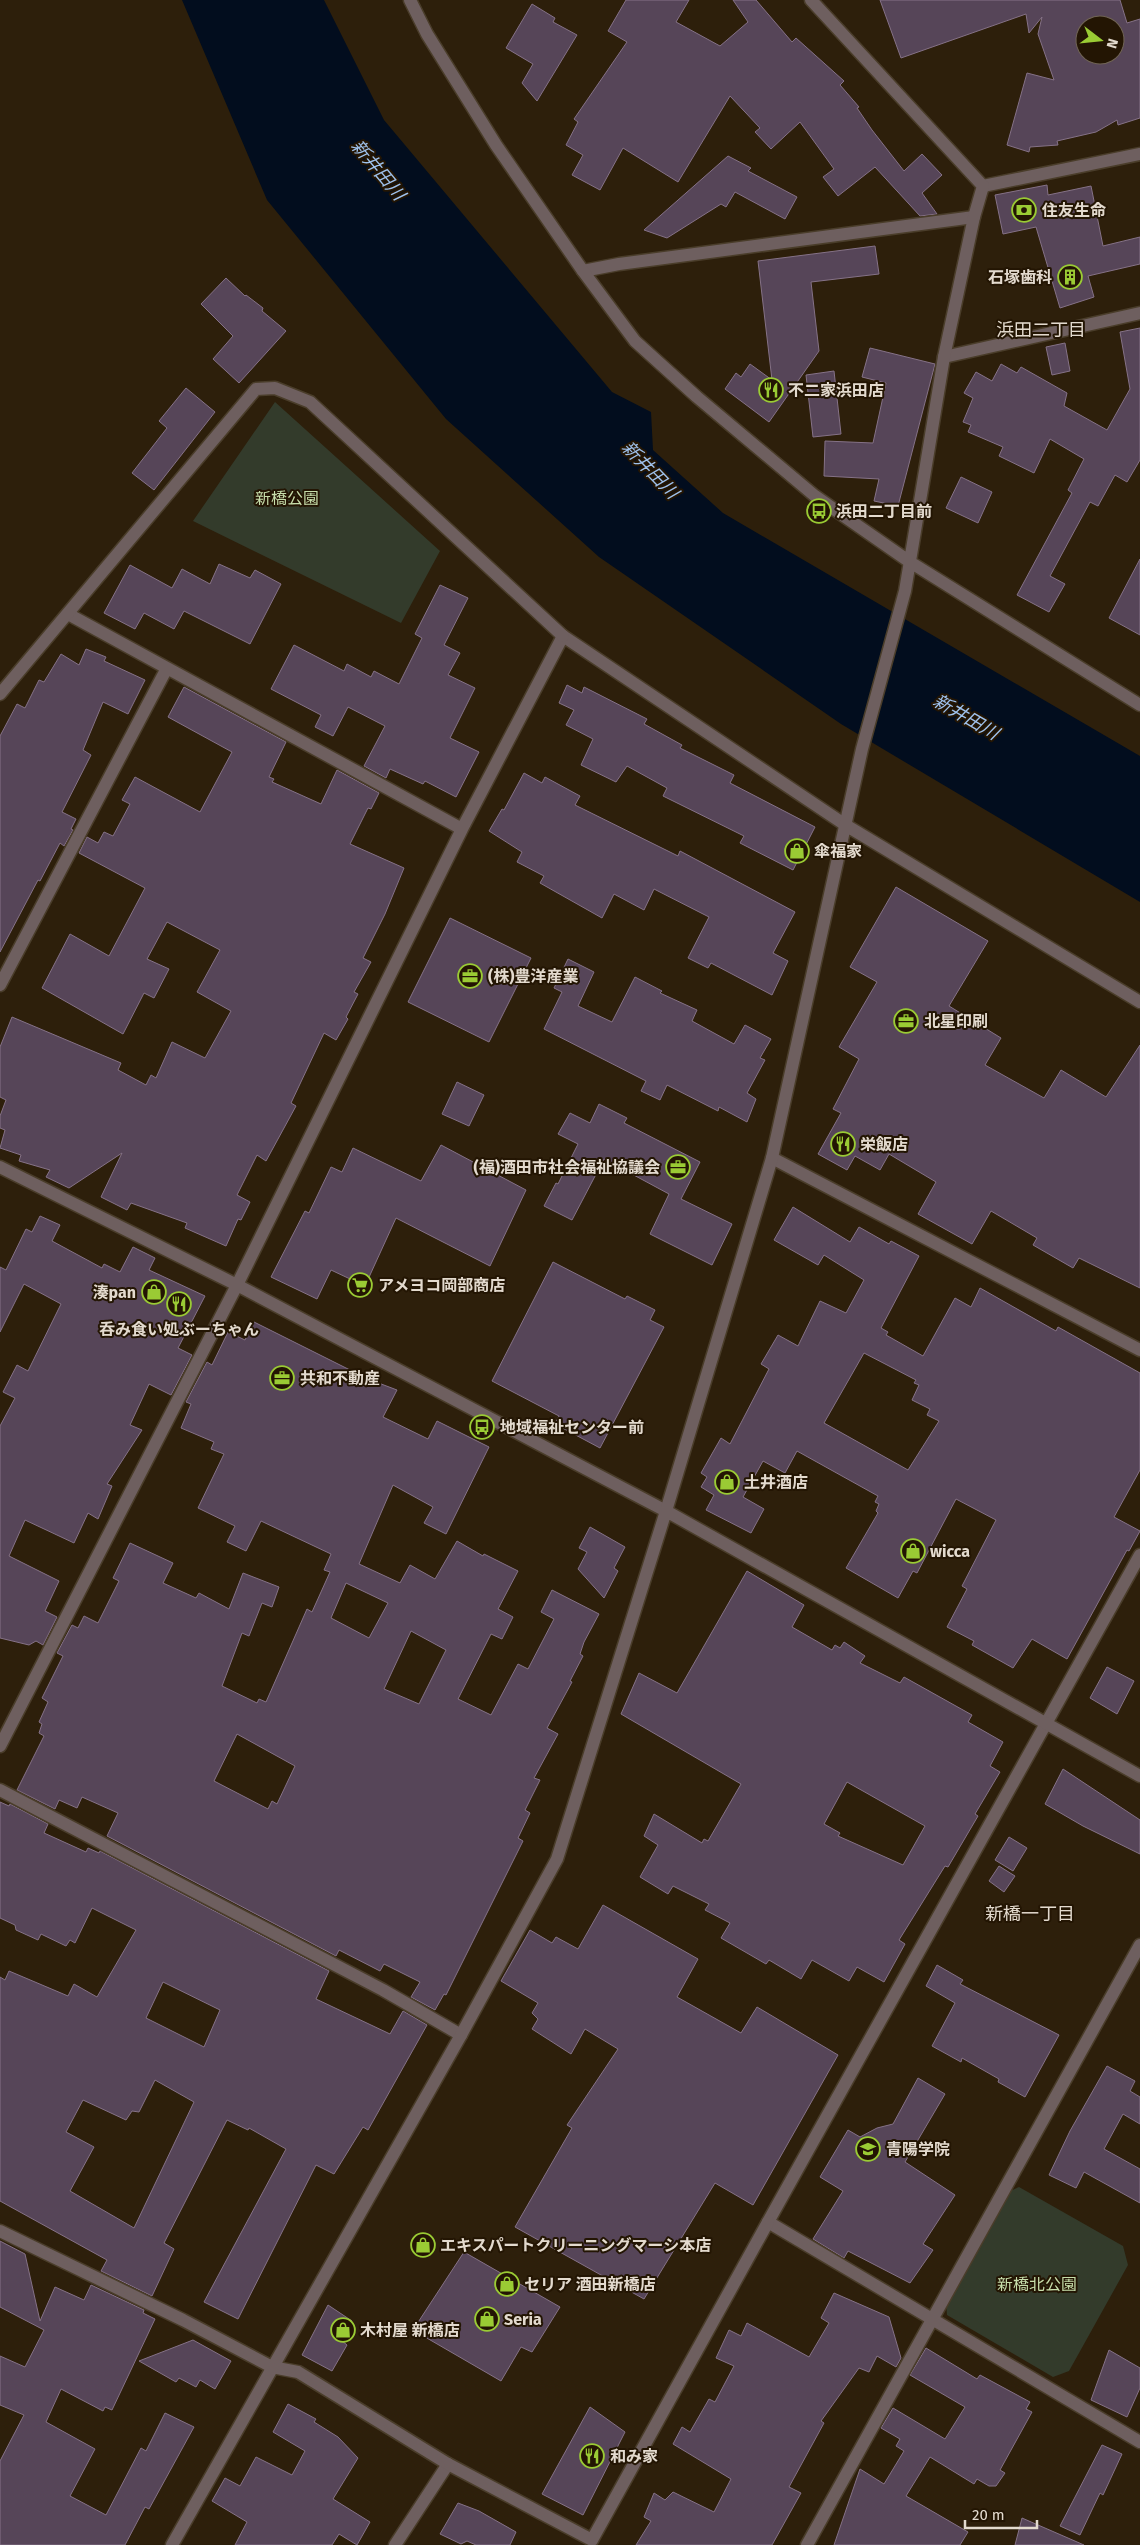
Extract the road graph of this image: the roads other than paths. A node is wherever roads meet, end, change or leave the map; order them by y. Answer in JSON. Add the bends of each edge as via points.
{"nodes":[{"id":1,"x":410,"y":0,"type":"edge"},
{"id":2,"x":811,"y":0,"type":"edge"},
{"id":3,"x":1140,"y":154,"type":"edge"},
{"id":4,"x":983,"y":186,"type":"junction"},
{"id":5,"x":974,"y":217,"type":"junction"},
{"id":6,"x":583,"y":271,"type":"junction"},
{"id":7,"x":1140,"y":312,"type":"edge"},
{"id":8,"x":944,"y":357,"type":"junction"},
{"id":9,"x":910,"y":562,"type":"junction"},
{"id":10,"x":68,"y":614,"type":"junction"},
{"id":11,"x":563,"y":636,"type":"junction"},
{"id":12,"x":167,"y":668,"type":"junction"},
{"id":13,"x":0,"y":694,"type":"edge"},
{"id":14,"x":1140,"y":705,"type":"edge"},
{"id":15,"x":847,"y":826,"type":"junction"},
{"id":16,"x":462,"y":829,"type":"junction"},
{"id":17,"x":0,"y":985,"type":"edge"},
{"id":18,"x":1140,"y":1002,"type":"edge"},
{"id":19,"x":772,"y":1158,"type":"junction"},
{"id":20,"x":0,"y":1166,"type":"edge"},
{"id":21,"x":237,"y":1285,"type":"junction"},
{"id":22,"x":1140,"y":1350,"type":"edge"},
{"id":23,"x":666,"y":1511,"type":"junction"},
{"id":24,"x":1140,"y":1555,"type":"edge"},
{"id":25,"x":1045,"y":1723,"type":"junction"},
{"id":26,"x":0,"y":1746,"type":"edge"},
{"id":27,"x":1140,"y":1776,"type":"edge"},
{"id":28,"x":0,"y":1790,"type":"edge"},
{"id":29,"x":1140,"y":1945,"type":"edge"},
{"id":30,"x":461,"y":2035,"type":"junction"},
{"id":31,"x":768,"y":2222,"type":"junction"},
{"id":32,"x":0,"y":2231,"type":"edge"},
{"id":33,"x":932,"y":2320,"type":"junction"},
{"id":34,"x":272,"y":2367,"type":"junction"},
{"id":35,"x":1140,"y":2442,"type":"edge"},
{"id":36,"x":448,"y":2464,"type":"junction"},
{"id":37,"x":172,"y":2545,"type":"edge"},
{"id":38,"x":395,"y":2545,"type":"edge"},
{"id":39,"x":807,"y":2545,"type":"edge"}],
"edges":[{"from":1,"to":6,"type":"street","via":[[427,34],[496,145]]},
{"from":2,"to":4,"type":"street"},
{"from":3,"to":4,"type":"street"},
{"from":4,"to":5,"type":"street"},
{"from":5,"to":6,"type":"street"},
{"from":5,"to":8,"type":"street"},
{"from":6,"to":9,"type":"street","via":[[636,341],[697,397],[815,496]]},
{"from":7,"to":8,"type":"street"},
{"from":8,"to":9,"type":"street"},
{"from":9,"to":14,"type":"street"},
{"from":9,"to":15,"type":"street","via":[[862,749]]},
{"from":10,"to":11,"type":"street","via":[[256,388],[274,388],[310,402]]},
{"from":10,"to":12,"type":"street"},
{"from":10,"to":13,"type":"street"},
{"from":11,"to":15,"type":"street"},
{"from":11,"to":16,"type":"street"},
{"from":12,"to":16,"type":"street"},
{"from":12,"to":17,"type":"street"},
{"from":15,"to":18,"type":"street"},
{"from":15,"to":19,"type":"street"},
{"from":16,"to":21,"type":"street"},
{"from":19,"to":22,"type":"street"},
{"from":19,"to":23,"type":"street"},
{"from":20,"to":21,"type":"street"},
{"from":21,"to":23,"type":"street"},
{"from":21,"to":26,"type":"street"},
{"from":23,"to":25,"type":"street"},
{"from":23,"to":30,"type":"street","via":[[558,1859]]},
{"from":24,"to":25,"type":"street"},
{"from":25,"to":27,"type":"street"},
{"from":25,"to":31,"type":"street"},
{"from":28,"to":30,"type":"street","via":[[383,1990]]},
{"from":29,"to":33,"type":"street"},
{"from":30,"to":34,"type":"street"},
{"from":31,"to":33,"type":"street"},
{"from":31,"to":36,"type":"street","via":[[592,2540]]},
{"from":32,"to":34,"type":"street"},
{"from":33,"to":35,"type":"street"},
{"from":33,"to":39,"type":"street"},
{"from":34,"to":36,"type":"street","via":[[298,2372]]},
{"from":34,"to":37,"type":"street"},
{"from":36,"to":38,"type":"street"}]}
